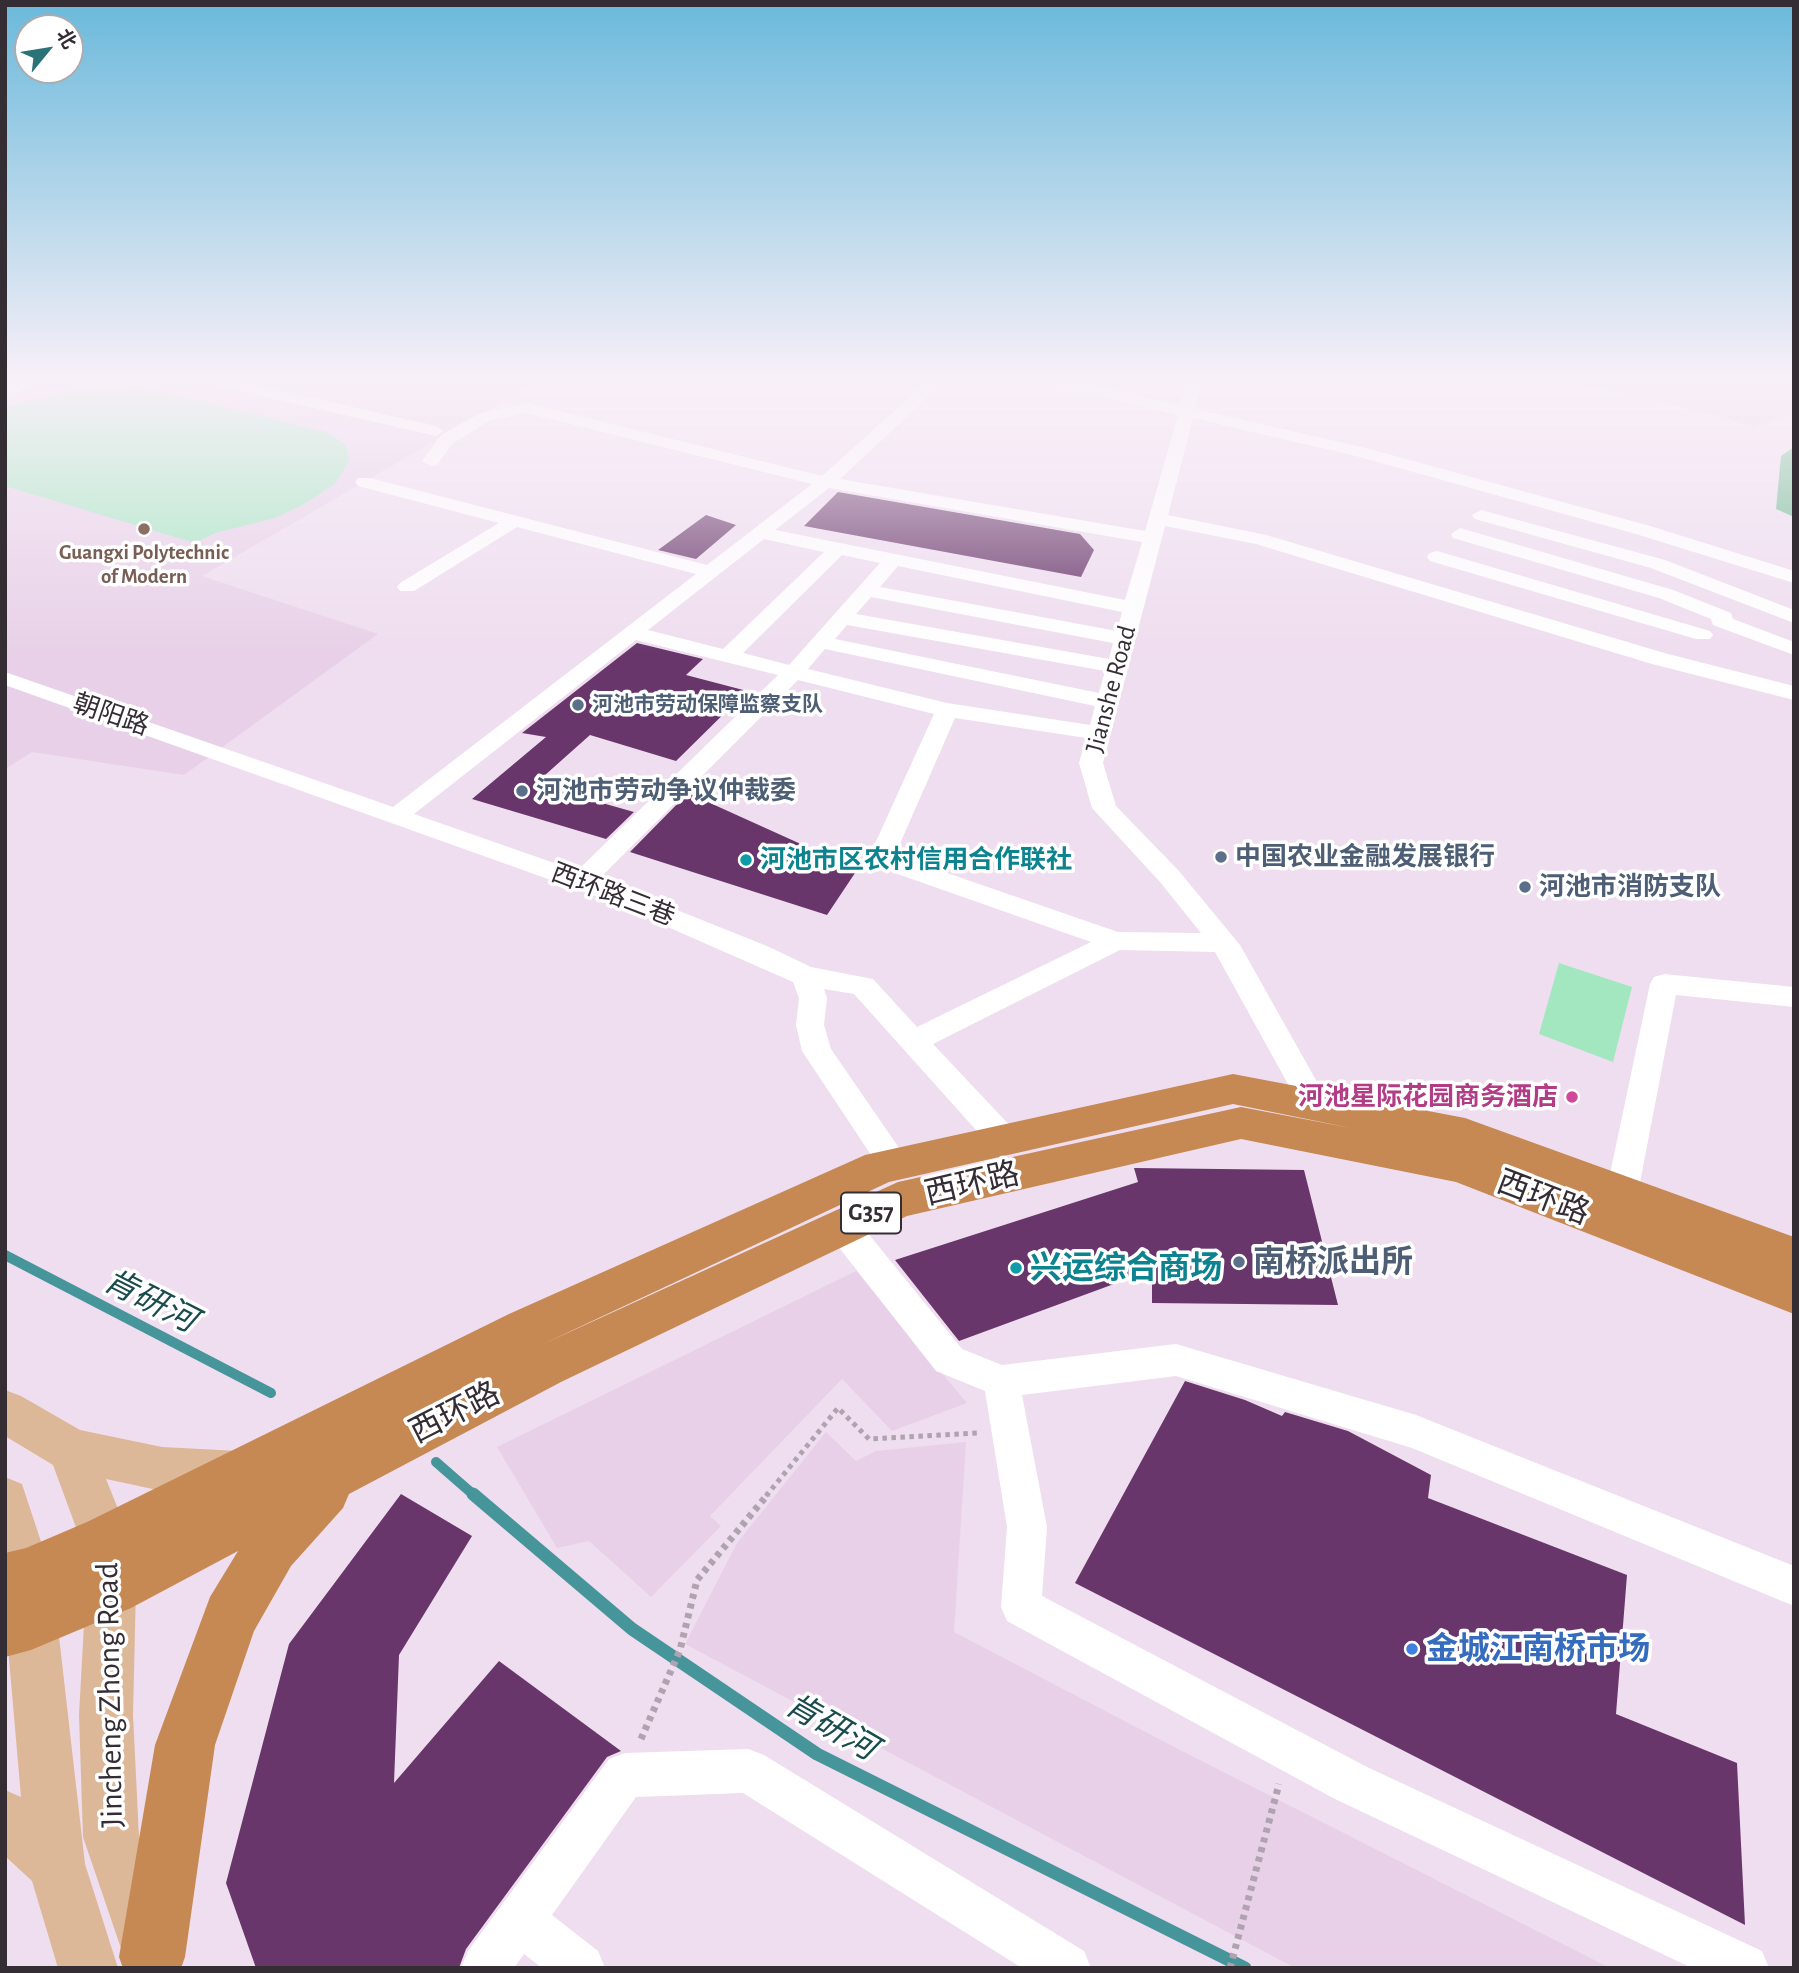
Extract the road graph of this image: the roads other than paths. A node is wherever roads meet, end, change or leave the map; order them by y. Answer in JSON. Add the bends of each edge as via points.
{"nodes":[{"id":1,"x":774,"y":469,"type":"edge"},
{"id":2,"x":840,"y":469,"type":"edge"},
{"id":3,"x":1171,"y":469,"type":"edge"},
{"id":4,"x":1421,"y":469,"type":"edge"},
{"id":5,"x":364,"y":482,"type":"dead end"},
{"id":6,"x":826,"y":482,"type":"junction"},
{"id":7,"x":1504,"y":492,"type":"junction"},
{"id":8,"x":1480,"y":514,"type":"junction"},
{"id":9,"x":513,"y":520,"type":"junction"},
{"id":10,"x":1155,"y":528,"type":"junction"},
{"id":11,"x":760,"y":533,"type":"junction"},
{"id":12,"x":1460,"y":534,"type":"junction"},
{"id":13,"x":838,"y":549,"type":"junction"},
{"id":14,"x":1437,"y":557,"type":"junction"},
{"id":15,"x":893,"y":560,"type":"junction"},
{"id":16,"x":711,"y":572,"type":"junction"},
{"id":17,"x":1787,"y":574,"type":"edge"},
{"id":18,"x":1412,"y":583,"type":"junction"},
{"id":19,"x":407,"y":587,"type":"dead end"},
{"id":20,"x":866,"y":590,"type":"junction"},
{"id":21,"x":1746,"y":600,"type":"junction"},
{"id":22,"x":1133,"y":608,"type":"junction"},
{"id":23,"x":1794,"y":617,"type":"edge"},
{"id":24,"x":841,"y":618,"type":"junction"},
{"id":25,"x":1722,"y":619,"type":"junction"},
{"id":26,"x":633,"y":633,"type":"junction"},
{"id":27,"x":1703,"y":635,"type":"junction"},
{"id":28,"x":1125,"y":639,"type":"junction"},
{"id":29,"x":821,"y":642,"type":"junction"},
{"id":30,"x":1794,"y":649,"type":"edge"},
{"id":31,"x":729,"y":656,"type":"junction"},
{"id":32,"x":1670,"y":662,"type":"junction"},
{"id":33,"x":1117,"y":667,"type":"junction"},
{"id":34,"x":794,"y":672,"type":"junction"},
{"id":35,"x":5,"y":678,"type":"edge"},
{"id":36,"x":1794,"y":693,"type":"edge"},
{"id":37,"x":1108,"y":702,"type":"junction"},
{"id":38,"x":947,"y":709,"type":"junction"},
{"id":39,"x":1099,"y":733,"type":"junction"},
{"id":40,"x":216,"y":752,"type":"joint"},
{"id":41,"x":398,"y":815,"type":"junction"},
{"id":42,"x":581,"y":882,"type":"junction"},
{"id":43,"x":1115,"y":941,"type":"junction"},
{"id":44,"x":1223,"y":943,"type":"junction"},
{"id":45,"x":805,"y":976,"type":"junction"},
{"id":46,"x":1794,"y":997,"type":"edge"},
{"id":47,"x":914,"y":1041,"type":"junction"},
{"id":48,"x":1315,"y":1105,"type":"junction"},
{"id":49,"x":1004,"y":1140,"type":"junction"},
{"id":50,"x":894,"y":1164,"type":"junction"},
{"id":51,"x":1622,"y":1193,"type":"junction"},
{"id":52,"x":842,"y":1226,"type":"junction"},
{"id":53,"x":1794,"y":1257,"type":"edge"},
{"id":54,"x":1794,"y":1294,"type":"edge"},
{"id":55,"x":1001,"y":1381,"type":"junction"},
{"id":56,"x":5,"y":1411,"type":"edge"},
{"id":57,"x":71,"y":1450,"type":"junction"},
{"id":58,"x":340,"y":1473,"type":"junction"},
{"id":59,"x":242,"y":1474,"type":"junction"},
{"id":60,"x":5,"y":1500,"type":"edge"},
{"id":61,"x":108,"y":1564,"type":"junction"},
{"id":62,"x":1794,"y":1586,"type":"edge"},
{"id":63,"x":17,"y":1602,"type":"edge"},
{"id":64,"x":5,"y":1818,"type":"edge"},
{"id":65,"x":56,"y":1864,"type":"junction"},
{"id":66,"x":519,"y":1920,"type":"junction"},
{"id":67,"x":154,"y":1962,"type":"edge"},
{"id":68,"x":88,"y":1968,"type":"edge"},
{"id":69,"x":485,"y":1968,"type":"edge"},
{"id":70,"x":581,"y":1968,"type":"edge"},
{"id":71,"x":1067,"y":1968,"type":"edge"},
{"id":72,"x":1745,"y":1968,"type":"edge"}],
"edges":[{"from":1,"to":6,"type":"street"},
{"from":2,"to":6,"type":"street"},
{"from":3,"to":10,"type":"street","name":"Jianshe Road"},
{"from":4,"to":7,"type":"street"},
{"from":5,"to":9,"type":"street"},
{"from":6,"to":10,"type":"street"},
{"from":6,"to":11,"type":"street"},
{"from":7,"to":8,"type":"street"},
{"from":7,"to":17,"type":"street"},
{"from":8,"to":12,"type":"street"},
{"from":8,"to":21,"type":"street","via":[[1658,564]]},
{"from":9,"to":16,"type":"street"},
{"from":9,"to":19,"type":"street"},
{"from":10,"to":18,"type":"street","via":[[1259,539]]},
{"from":10,"to":22,"type":"street","name":"Jianshe Road"},
{"from":11,"to":13,"type":"street"},
{"from":11,"to":16,"type":"street"},
{"from":12,"to":14,"type":"street"},
{"from":12,"to":25,"type":"street","via":[[1666,594]]},
{"from":13,"to":15,"type":"street"},
{"from":13,"to":31,"type":"street"},
{"from":14,"to":18,"type":"street"},
{"from":14,"to":27,"type":"street"},
{"from":15,"to":20,"type":"street"},
{"from":15,"to":22,"type":"street"},
{"from":16,"to":26,"type":"street"},
{"from":17,"to":21,"type":"street"},
{"from":18,"to":32,"type":"street"},
{"from":20,"to":24,"type":"street"},
{"from":20,"to":28,"type":"street"},
{"from":21,"to":23,"type":"street"},
{"from":21,"to":25,"type":"street"},
{"from":22,"to":28,"type":"street","name":"Jianshe Road"},
{"from":24,"to":29,"type":"street"},
{"from":24,"to":33,"type":"street"},
{"from":25,"to":27,"type":"street"},
{"from":25,"to":30,"type":"street"},
{"from":26,"to":31,"type":"street"},
{"from":26,"to":41,"type":"street"},
{"from":27,"to":32,"type":"street"},
{"from":28,"to":33,"type":"street","name":"Jianshe Road"},
{"from":29,"to":34,"type":"street"},
{"from":29,"to":37,"type":"street"},
{"from":31,"to":34,"type":"street"},
{"from":32,"to":36,"type":"street"},
{"from":33,"to":37,"type":"street","name":"Jianshe Road"},
{"from":34,"to":38,"type":"street"},
{"from":34,"to":42,"type":"street"},
{"from":35,"to":40,"type":"street","name":"朝阳路"},
{"from":37,"to":39,"type":"street","name":"Jianshe Road"},
{"from":38,"to":39,"type":"street"},
{"from":38,"to":43,"type":"street","via":[[881,859]]},
{"from":39,"to":44,"type":"street","name":"Jianshe Road","via":[[1091,763],[1104,808],[1169,876]]},
{"from":40,"to":41,"type":"street","name":"西环路三巷"},
{"from":41,"to":42,"type":"street","name":"西环路三巷"},
{"from":42,"to":45,"type":"street","name":"西环路三巷"},
{"from":43,"to":44,"type":"street"},
{"from":43,"to":47,"type":"street"},
{"from":44,"to":48,"type":"street","name":"Jianshe Road"},
{"from":45,"to":47,"type":"street","name":"西环路三巷","via":[[863,986]]},
{"from":45,"to":50,"type":"street","via":[[813,998],[810,1025],[817,1051]]},
{"from":46,"to":51,"type":"street","via":[[1664,984]]},
{"from":47,"to":49,"type":"street","name":"西环路三巷"},
{"from":48,"to":49,"type":"highway","name":"西环路","number":"G357","via":[[1233,1089]]},
{"from":48,"to":51,"type":"highway","name":"西环路","number":"G357","via":[[1465,1134]]},
{"from":49,"to":50,"type":"highway","name":"西环路","number":"G357"},
{"from":50,"to":59,"type":"highway","name":"西环路","number":"G357","via":[[526,1329]]},
{"from":51,"to":53,"type":"highway","name":"西环路","number":"G357"},
{"from":52,"to":54,"type":"highway","name":"西环路","number":"G357","via":[[898,1200],[1241,1123],[1461,1166]]},
{"from":52,"to":55,"type":"street","via":[[949,1360]]},
{"from":52,"to":58,"type":"highway","name":"西环路","number":"G357","via":[[544,1367]]},
{"from":55,"to":62,"type":"street","via":[[1176,1360],[1416,1432]]},
{"from":55,"to":72,"type":"street","via":[[1027,1527],[1021,1607],[1351,1783]]},
{"from":56,"to":57,"type":"main road"},
{"from":57,"to":59,"type":"main road","via":[[162,1469]]},
{"from":57,"to":61,"type":"main road"},
{"from":58,"to":61,"type":"highway","name":"西环路","number":"G357"},
{"from":58,"to":67,"type":"highway","via":[[272,1547],[230,1617],[185,1745]]},
{"from":59,"to":61,"type":"highway","name":"西环路","number":"G357"},
{"from":60,"to":63,"type":"main road"},
{"from":61,"to":63,"type":"highway","name":"西环路","number":"G357"},
{"from":61,"to":67,"type":"main road","name":"Jincheng Zhong Road","via":[[106,1715],[111,1837]]},
{"from":63,"to":65,"type":"main road"},
{"from":64,"to":65,"type":"main road"},
{"from":65,"to":68,"type":"main road"},
{"from":66,"to":69,"type":"street"},
{"from":66,"to":70,"type":"street"},
{"from":66,"to":71,"type":"street","via":[[625,1775],[748,1771]]}]}
